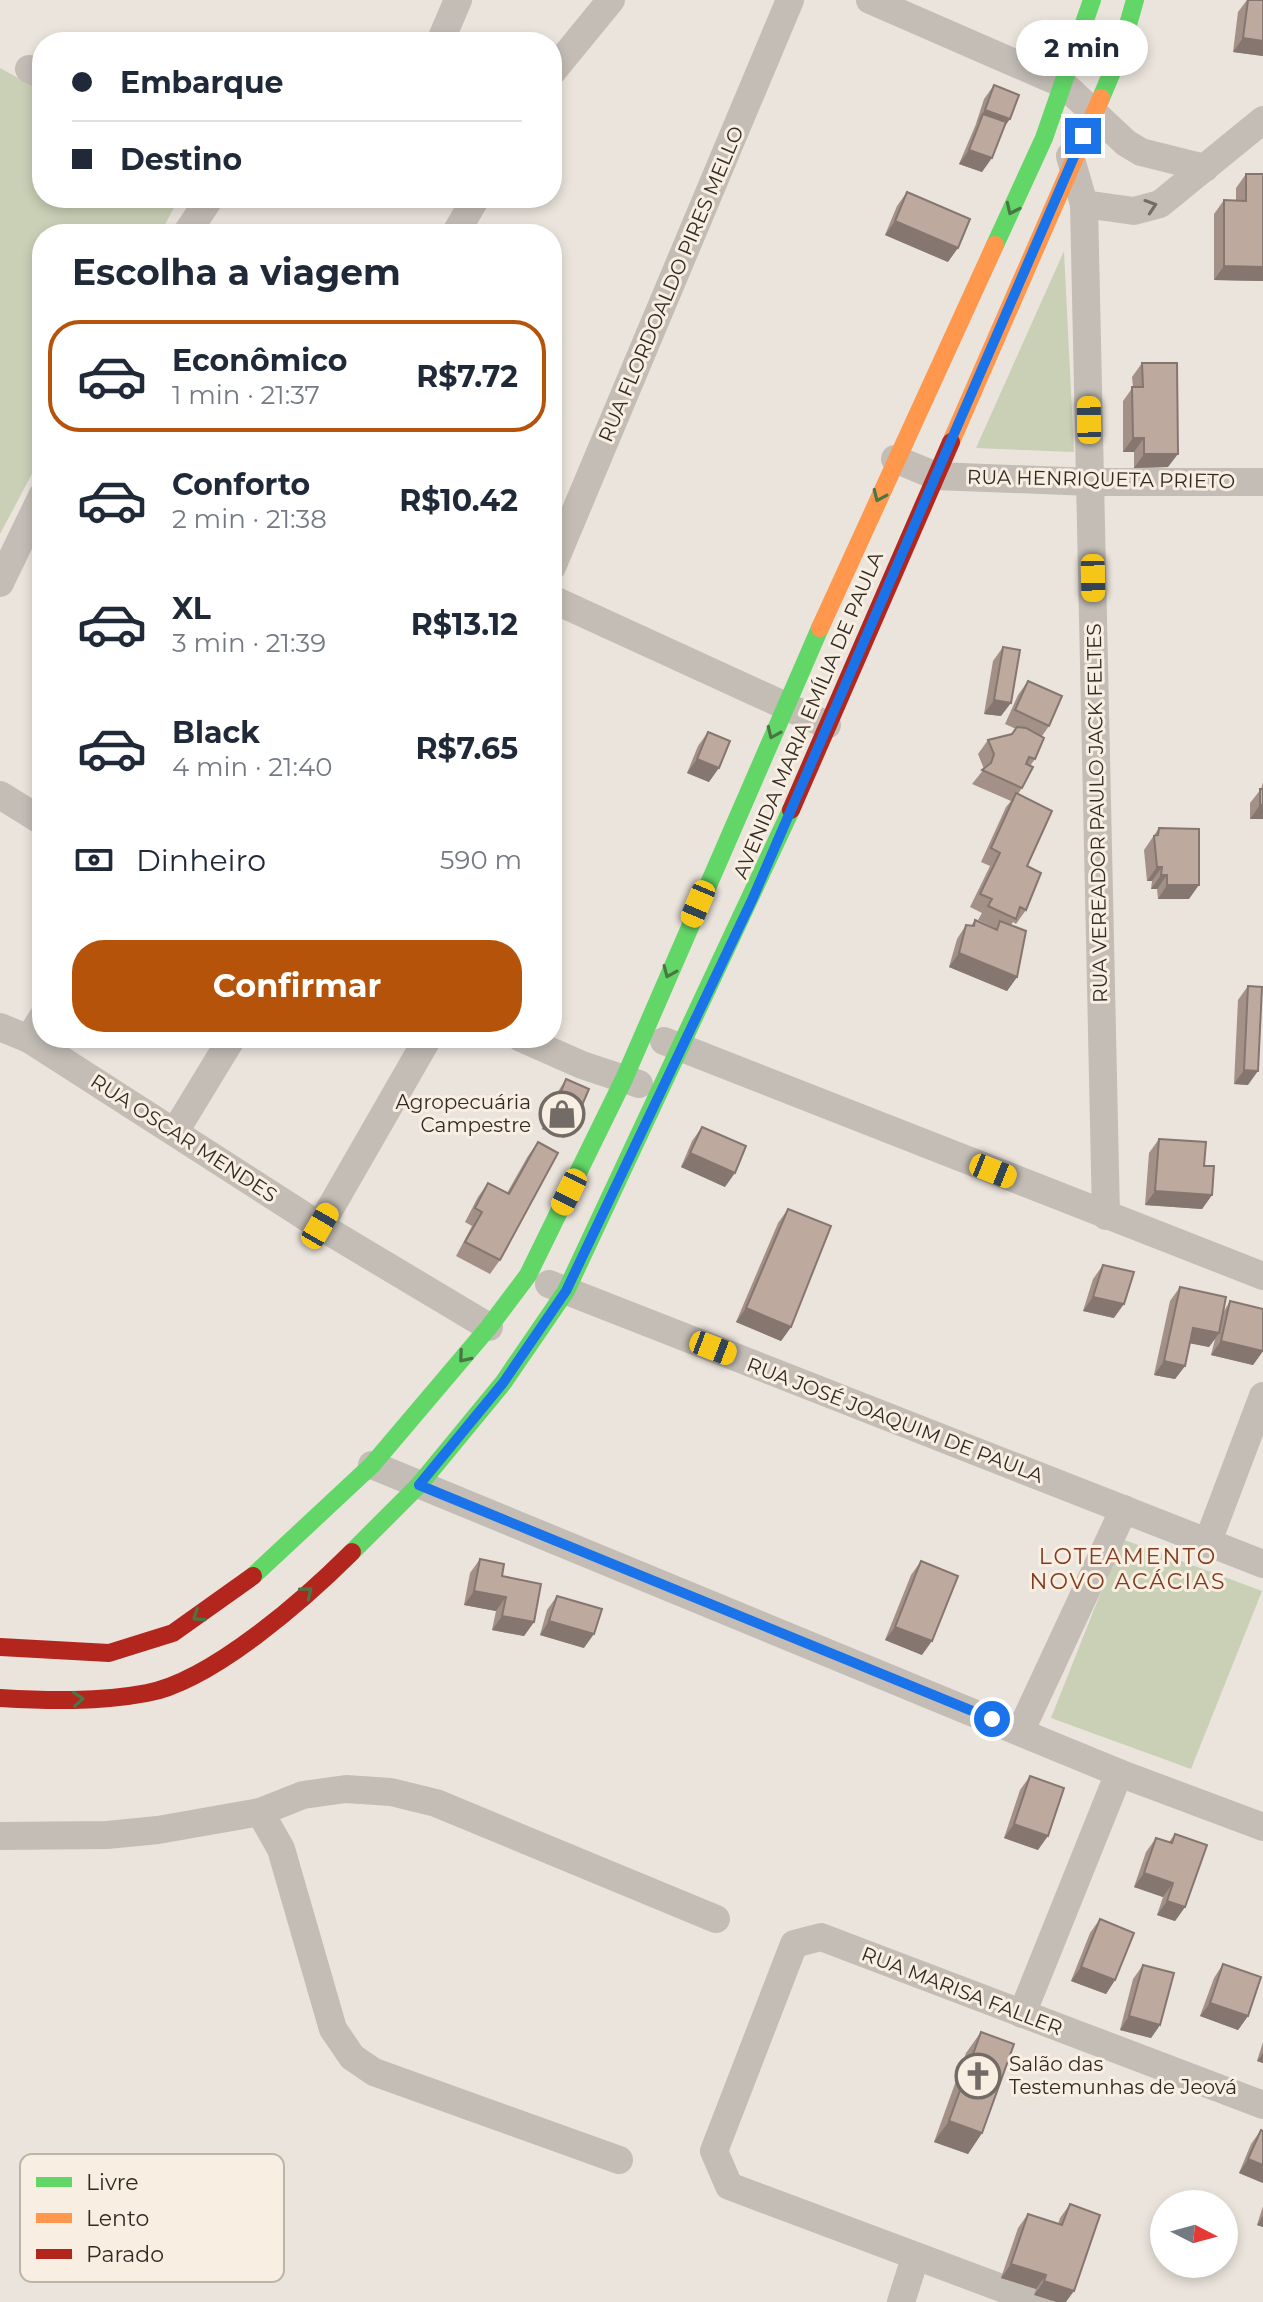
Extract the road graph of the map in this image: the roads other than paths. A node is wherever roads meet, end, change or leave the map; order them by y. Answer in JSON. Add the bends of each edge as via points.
{"nodes":[{"id":1,"x":458,"y":0,"type":"edge"},
{"id":2,"x":611,"y":0,"type":"edge"},
{"id":3,"x":790,"y":0,"type":"edge"},
{"id":4,"x":870,"y":0,"type":"edge"},
{"id":5,"x":1092,"y":0,"type":"edge"},
{"id":6,"x":1135,"y":0,"type":"edge"},
{"id":7,"x":444,"y":32,"type":"edge"},
{"id":8,"x":562,"y":60,"type":"edge"},
{"id":9,"x":1063,"y":84,"type":"junction"},
{"id":10,"x":1094,"y":113,"type":"junction"},
{"id":11,"x":1263,"y":120,"type":"edge"},
{"id":12,"x":1044,"y":138,"type":"junction"},
{"id":13,"x":1073,"y":159,"type":"junction"},
{"id":14,"x":1205,"y":168,"type":"junction"},
{"id":15,"x":1084,"y":204,"type":"junction"},
{"id":16,"x":895,"y":459,"type":"junction"},
{"id":17,"x":936,"y":476,"type":"junction"},
{"id":18,"x":1091,"y":482,"type":"junction"},
{"id":19,"x":1263,"y":482,"type":"edge"},
{"id":20,"x":32,"y":516,"type":"edge"},
{"id":21,"x":562,"y":543,"type":"edge"},
{"id":22,"x":0,"y":582,"type":"edge"},
{"id":23,"x":562,"y":604,"type":"edge"},
{"id":24,"x":785,"y":705,"type":"junction"},
{"id":25,"x":827,"y":725,"type":"junction"},
{"id":26,"x":0,"y":795,"type":"edge"},
{"id":27,"x":32,"y":815,"type":"edge"},
{"id":28,"x":0,"y":1027,"type":"edge"},
{"id":29,"x":32,"y":1029,"type":"edge"},
{"id":30,"x":643,"y":1032,"type":"junction"},
{"id":31,"x":62,"y":1048,"type":"edge"},
{"id":32,"x":226,"y":1048,"type":"edge"},
{"id":33,"x":422,"y":1048,"type":"edge"},
{"id":34,"x":546,"y":1048,"type":"edge"},
{"id":35,"x":682,"y":1049,"type":"junction"},
{"id":36,"x":624,"y":1079,"type":"junction"},
{"id":37,"x":659,"y":1091,"type":"junction"},
{"id":38,"x":176,"y":1130,"type":"junction"},
{"id":39,"x":1106,"y":1216,"type":"junction"},
{"id":40,"x":320,"y":1226,"type":"junction"},
{"id":41,"x":528,"y":1275,"type":"junction"},
{"id":42,"x":1263,"y":1276,"type":"edge"},
{"id":43,"x":566,"y":1291,"type":"junction"},
{"id":44,"x":489,"y":1327,"type":"junction"},
{"id":45,"x":1263,"y":1396,"type":"edge"},
{"id":46,"x":372,"y":1465,"type":"junction"},
{"id":47,"x":419,"y":1485,"type":"junction"},
{"id":48,"x":1124,"y":1509,"type":"junction"},
{"id":49,"x":1207,"y":1544,"type":"junction"},
{"id":50,"x":1263,"y":1564,"type":"edge"},
{"id":51,"x":0,"y":1647,"type":"edge"},
{"id":52,"x":0,"y":1698,"type":"edge"},
{"id":53,"x":1021,"y":1730,"type":"junction"},
{"id":54,"x":1119,"y":1773,"type":"junction"},
{"id":55,"x":260,"y":1812,"type":"junction"},
{"id":56,"x":1263,"y":1827,"type":"edge"},
{"id":57,"x":0,"y":1836,"type":"edge"},
{"id":58,"x":716,"y":1919,"type":"dead end"},
{"id":59,"x":1022,"y":2014,"type":"junction"},
{"id":60,"x":1263,"y":2105,"type":"edge"},
{"id":61,"x":619,"y":2160,"type":"dead end"},
{"id":62,"x":915,"y":2258,"type":"junction"},
{"id":63,"x":901,"y":2302,"type":"edge"},
{"id":64,"x":1039,"y":2302,"type":"edge"}],
"edges":[{"from":1,"to":7,"type":"street"},
{"from":2,"to":8,"type":"street"},
{"from":3,"to":21,"type":"street","name":"RUA FLORDOALDO PIRES MELLO"},
{"from":4,"to":9,"type":"street"},
{"from":5,"to":9,"type":"main road","name":"AVENIDA MARIA EMÍLIA DE PAULA"},
{"from":6,"to":10,"type":"main road","name":"AVENIDA MARIA EMÍLIA DE PAULA"},
{"from":9,"to":10,"type":"street"},
{"from":9,"to":12,"type":"main road","name":"AVENIDA MARIA EMÍLIA DE PAULA"},
{"from":10,"to":13,"type":"main road","name":"AVENIDA MARIA EMÍLIA DE PAULA"},
{"from":10,"to":14,"type":"street","via":[[1141,152]]},
{"from":11,"to":14,"type":"street"},
{"from":12,"to":13,"type":"street"},
{"from":12,"to":16,"type":"main road","name":"AVENIDA MARIA EMÍLIA DE PAULA","one_way":true},
{"from":13,"to":15,"type":"street","name":"RUA VEREADOR PAULO JACK FELTES"},
{"from":13,"to":17,"type":"main road","name":"AVENIDA MARIA EMÍLIA DE PAULA"},
{"from":15,"to":14,"type":"street","one_way":true,"via":[[1134,211],[1160,204]]},
{"from":15,"to":18,"type":"street","name":"RUA VEREADOR PAULO JACK FELTES"},
{"from":16,"to":17,"type":"street","name":"RUA HENRIQUETA PRIETO"},
{"from":16,"to":24,"type":"main road","name":"AVENIDA MARIA EMÍLIA DE PAULA","one_way":true},
{"from":17,"to":18,"type":"street","name":"RUA HENRIQUETA PRIETO"},
{"from":17,"to":25,"type":"main road","name":"AVENIDA MARIA EMÍLIA DE PAULA"},
{"from":18,"to":19,"type":"street","name":"RUA HENRIQUETA PRIETO"},
{"from":18,"to":39,"type":"street","name":"RUA VEREADOR PAULO JACK FELTES"},
{"from":20,"to":22,"type":"street"},
{"from":23,"to":24,"type":"street"},
{"from":24,"to":25,"type":"street"},
{"from":24,"to":30,"type":"main road","name":"AVENIDA MARIA EMÍLIA DE PAULA","one_way":true},
{"from":25,"to":35,"type":"main road","name":"AVENIDA MARIA EMÍLIA DE PAULA"},
{"from":26,"to":27,"type":"street"},
{"from":28,"to":29,"type":"street","name":"RUA OSCAR MENDES"},
{"from":30,"to":35,"type":"street"},
{"from":30,"to":36,"type":"main road","name":"AVENIDA MARIA EMÍLIA DE PAULA"},
{"from":31,"to":38,"type":"street","name":"RUA OSCAR MENDES"},
{"from":32,"to":38,"type":"street"},
{"from":33,"to":40,"type":"street"},
{"from":34,"to":36,"type":"street"},
{"from":35,"to":37,"type":"main road","name":"AVENIDA MARIA EMÍLIA DE PAULA"},
{"from":35,"to":39,"type":"street"},
{"from":36,"to":37,"type":"street"},
{"from":36,"to":41,"type":"main road","name":"AVENIDA MARIA EMÍLIA DE PAULA"},
{"from":37,"to":43,"type":"main road","name":"AVENIDA MARIA EMÍLIA DE PAULA"},
{"from":38,"to":40,"type":"street","name":"RUA OSCAR MENDES"},
{"from":39,"to":42,"type":"street"},
{"from":40,"to":44,"type":"street","name":"RUA OSCAR MENDES"},
{"from":41,"to":43,"type":"street","name":"RUA JOSÉ JOAQUIM DE PAULA"},
{"from":41,"to":44,"type":"main road","name":"AVENIDA MARIA EMÍLIA DE PAULA"},
{"from":43,"to":47,"type":"main road","name":"AVENIDA MARIA EMÍLIA DE PAULA","via":[[503,1383]]},
{"from":43,"to":48,"type":"street","name":"RUA JOSÉ JOAQUIM DE PAULA"},
{"from":44,"to":46,"type":"main road","name":"AVENIDA MARIA EMÍLIA DE PAULA","one_way":true},
{"from":45,"to":49,"type":"street"},
{"from":46,"to":47,"type":"street"},
{"from":46,"to":51,"type":"main road","name":"AVENIDA MARIA EMÍLIA DE PAULA","one_way":true,"via":[[241,1587],[173,1633],[109,1653]]},
{"from":52,"to":47,"type":"main road","name":"AVENIDA MARIA EMÍLIA DE PAULA","one_way":true,"via":[[58,1701],[149,1693],[193,1677],[232,1653],[333,1571]]},
{"from":47,"to":53,"type":"street"},
{"from":48,"to":49,"type":"street","name":"RUA JOSÉ JOAQUIM DE PAULA"},
{"from":48,"to":53,"type":"street"},
{"from":49,"to":50,"type":"street","name":"RUA JOSÉ JOAQUIM DE PAULA"},
{"from":53,"to":54,"type":"street"},
{"from":54,"to":56,"type":"street"},
{"from":54,"to":59,"type":"street"},
{"from":55,"to":57,"type":"street","via":[[107,1835]]},
{"from":55,"to":58,"type":"street","via":[[303,1795],[346,1789],[391,1792],[436,1803]]},
{"from":55,"to":61,"type":"street","via":[[281,1849],[333,2029],[352,2057],[374,2072]]},
{"from":59,"to":60,"type":"street","name":"RUA MARISA FALLER"},
{"from":59,"to":62,"type":"street","name":"RUA MARISA FALLER","via":[[821,1937],[794,1944],[714,2151],[729,2186]]},
{"from":62,"to":63,"type":"street"},
{"from":62,"to":64,"type":"street"}]}
